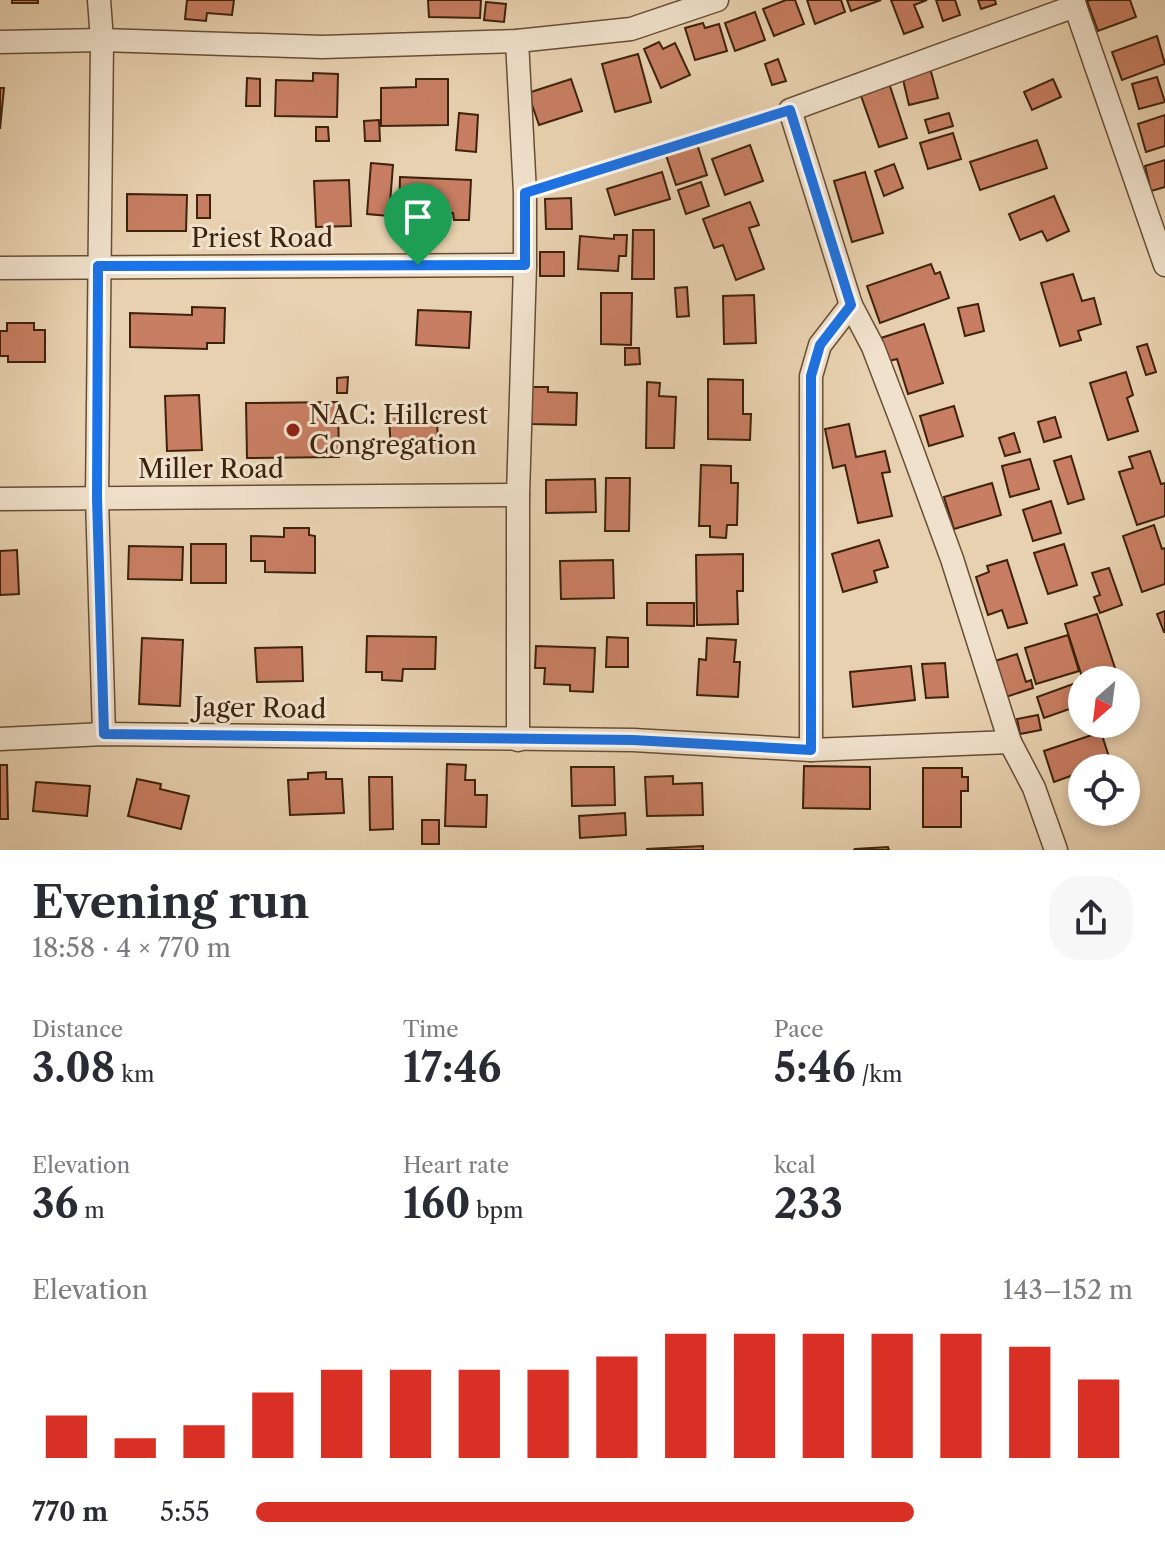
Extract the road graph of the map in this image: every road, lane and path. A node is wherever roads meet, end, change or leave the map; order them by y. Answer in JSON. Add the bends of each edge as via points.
{"nodes":[{"id":1,"x":99,"y":0,"type":"edge"},
{"id":2,"x":717,"y":0,"type":"edge"},
{"id":3,"x":1074,"y":3,"type":"edge"},
{"id":4,"x":102,"y":40,"type":"junction"},
{"id":5,"x":517,"y":41,"type":"junction"},
{"id":6,"x":0,"y":42,"type":"edge"},
{"id":7,"x":790,"y":110,"type":"junction"},
{"id":8,"x":525,"y":193,"type":"junction"},
{"id":9,"x":525,"y":265,"type":"junction"},
{"id":10,"x":1165,"y":265,"type":"edge"},
{"id":11,"x":98,"y":266,"type":"junction"},
{"id":12,"x":0,"y":268,"type":"edge"},
{"id":13,"x":851,"y":305,"type":"junction"},
{"id":14,"x":518,"y":495,"type":"junction"},
{"id":15,"x":97,"y":498,"type":"junction"},
{"id":16,"x":0,"y":499,"type":"edge"},
{"id":17,"x":104,"y":734,"type":"junction"},
{"id":18,"x":0,"y":739,"type":"edge"},
{"id":19,"x":518,"y":740,"type":"junction"},
{"id":20,"x":1010,"y":742,"type":"junction"},
{"id":21,"x":811,"y":750,"type":"junction"},
{"id":22,"x":1056,"y":850,"type":"edge"}],
"edges":[{"from":1,"to":4,"type":"street"},
{"from":2,"to":5,"type":"street","via":[[631,29]]},
{"from":3,"to":7,"type":"street"},
{"from":3,"to":10,"type":"street"},
{"from":4,"to":5,"type":"street","via":[[322,47]]},
{"from":4,"to":6,"type":"street"},
{"from":4,"to":11,"type":"street"},
{"from":5,"to":8,"type":"street"},
{"from":7,"to":8,"type":"path"},
{"from":7,"to":13,"type":"street"},
{"from":8,"to":9,"type":"street"},
{"from":9,"to":11,"type":"street","name":"Priest Road"},
{"from":9,"to":14,"type":"street"},
{"from":11,"to":12,"type":"street","name":"Priest Road"},
{"from":11,"to":15,"type":"street"},
{"from":13,"to":20,"type":"street","via":[[910,443]]},
{"from":13,"to":21,"type":"street","via":[[820,345],[811,376]]},
{"from":14,"to":15,"type":"street","name":"Miller Road"},
{"from":14,"to":19,"type":"street"},
{"from":15,"to":16,"type":"street","name":"Miller Road"},
{"from":15,"to":17,"type":"street"},
{"from":17,"to":18,"type":"street","name":"Jager Road"},
{"from":17,"to":19,"type":"street","name":"Jager Road"},
{"from":19,"to":21,"type":"street","name":"Jager Road"},
{"from":20,"to":21,"type":"street","name":"Jager Road"},
{"from":20,"to":22,"type":"street","via":[[1034,788]]}]}
